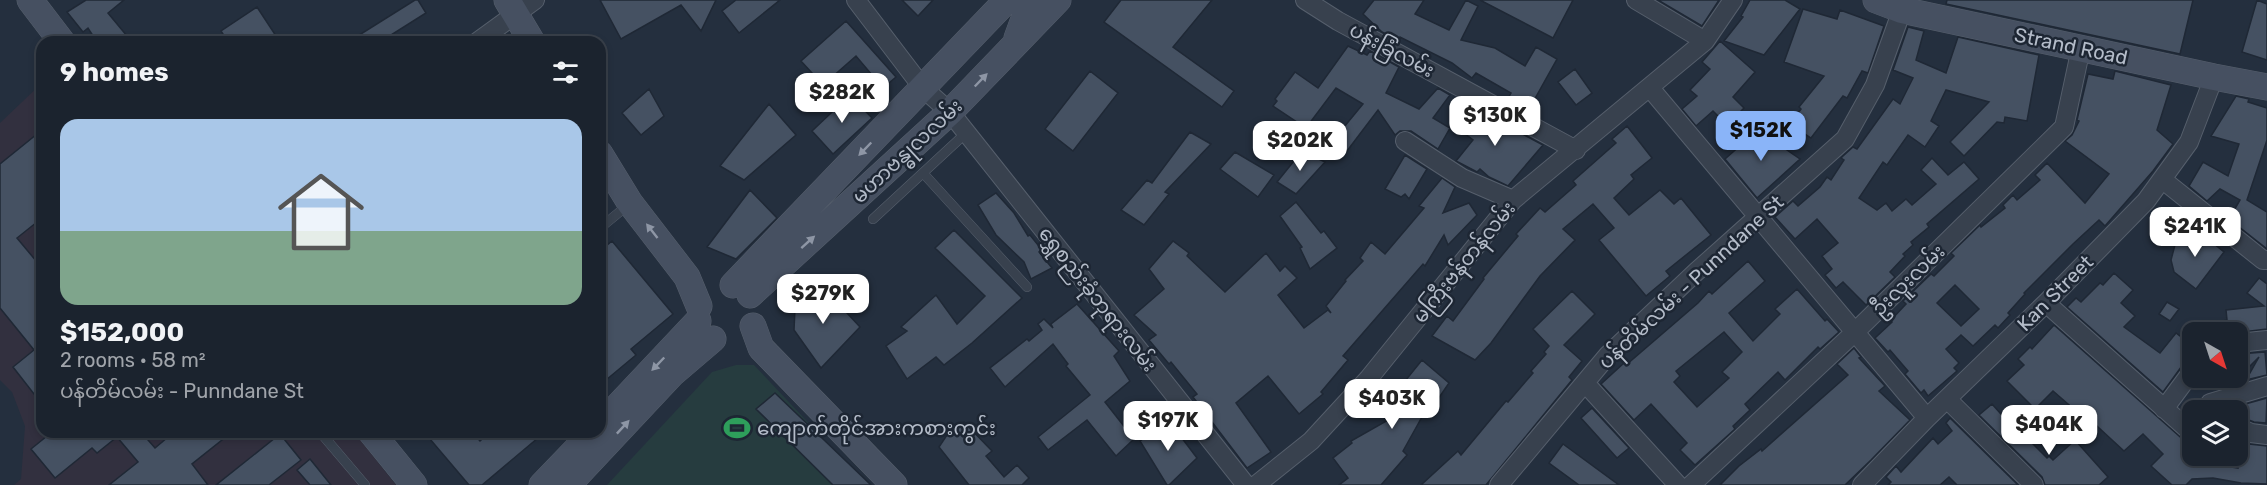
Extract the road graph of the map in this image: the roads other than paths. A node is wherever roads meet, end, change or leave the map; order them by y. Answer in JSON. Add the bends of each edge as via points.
{"nodes":[{"id":1,"x":856,"y":0,"type":"edge"},
{"id":2,"x":1058,"y":0,"type":"edge"},
{"id":3,"x":1305,"y":0,"type":"edge"},
{"id":4,"x":1636,"y":0,"type":"edge"},
{"id":5,"x":1733,"y":0,"type":"edge"},
{"id":6,"x":1876,"y":0,"type":"edge"},
{"id":7,"x":37,"y":2,"type":"edge"},
{"id":8,"x":1023,"y":2,"type":"edge"},
{"id":9,"x":519,"y":5,"type":"edge"},
{"id":10,"x":1902,"y":10,"type":"junction"},
{"id":11,"x":58,"y":36,"type":"edge"},
{"id":12,"x":484,"y":36,"type":"edge"},
{"id":13,"x":530,"y":36,"type":"edge"},
{"id":14,"x":1705,"y":41,"type":"junction"},
{"id":15,"x":1014,"y":47,"type":"junction"},
{"id":16,"x":2081,"y":48,"type":"junction"},
{"id":17,"x":2214,"y":78,"type":"junction"},
{"id":18,"x":2267,"y":87,"type":"edge"},
{"id":19,"x":923,"y":88,"type":"junction"},
{"id":20,"x":1650,"y":88,"type":"junction"},
{"id":21,"x":950,"y":112,"type":"junction"},
{"id":22,"x":966,"y":133,"type":"junction"},
{"id":23,"x":1404,"y":141,"type":"dead end"},
{"id":24,"x":1576,"y":150,"type":"junction"},
{"id":25,"x":606,"y":164,"type":"edge"},
{"id":26,"x":923,"y":173,"type":"junction"},
{"id":27,"x":2163,"y":180,"type":"junction"},
{"id":28,"x":1513,"y":200,"type":"junction"},
{"id":29,"x":630,"y":203,"type":"junction"},
{"id":30,"x":1759,"y":217,"type":"junction"},
{"id":31,"x":873,"y":219,"type":"dead end"},
{"id":32,"x":606,"y":223,"type":"edge"},
{"id":33,"x":2267,"y":260,"type":"edge"},
{"id":34,"x":1027,"y":287,"type":"dead end"},
{"id":35,"x":2046,"y":303,"type":"junction"},
{"id":36,"x":728,"y":317,"type":"junction"},
{"id":37,"x":1854,"y":333,"type":"junction"},
{"id":38,"x":2267,"y":340,"type":"edge"},
{"id":39,"x":2248,"y":342,"type":"edge"},
{"id":40,"x":1584,"y":384,"type":"junction"},
{"id":41,"x":2182,"y":385,"type":"edge"},
{"id":42,"x":2267,"y":386,"type":"edge"},
{"id":43,"x":1947,"y":399,"type":"junction"},
{"id":44,"x":2232,"y":400,"type":"edge"},
{"id":45,"x":2164,"y":409,"type":"junction"},
{"id":46,"x":1927,"y":418,"type":"junction"},
{"id":47,"x":606,"y":419,"type":"edge"},
{"id":48,"x":2182,"y":425,"type":"edge"},
{"id":49,"x":2248,"y":432,"type":"edge"},
{"id":50,"x":2267,"y":435,"type":"edge"},
{"id":51,"x":325,"y":438,"type":"edge"},
{"id":52,"x":376,"y":438,"type":"edge"},
{"id":53,"x":587,"y":438,"type":"edge"},
{"id":54,"x":365,"y":485,"type":"edge"},
{"id":55,"x":414,"y":485,"type":"edge"},
{"id":56,"x":542,"y":485,"type":"edge"},
{"id":57,"x":568,"y":485,"type":"edge"},
{"id":58,"x":894,"y":485,"type":"edge"},
{"id":59,"x":1246,"y":485,"type":"edge"},
{"id":60,"x":1256,"y":485,"type":"edge"},
{"id":61,"x":1499,"y":485,"type":"edge"},
{"id":62,"x":1678,"y":485,"type":"edge"},
{"id":63,"x":1691,"y":485,"type":"edge"},
{"id":64,"x":1862,"y":485,"type":"edge"},
{"id":65,"x":2034,"y":485,"type":"edge"}],
"edges":[{"from":1,"to":19,"type":"street","name":"ရွှေစည်းခုံဘုရားလမ်း"},
{"from":2,"to":15,"type":"main road","name":"မဟာဗန္ဓုလလမ်း"},
{"from":3,"to":24,"type":"street","name":"ပန်းခြံလမ်း"},
{"from":4,"to":14,"type":"street"},
{"from":5,"to":14,"type":"street","name":"မကြီးဗန်တန်လမ်း"},
{"from":6,"to":10,"type":"main road","name":"Strand Road"},
{"from":7,"to":11,"type":"main road"},
{"from":8,"to":15,"type":"main road"},
{"from":8,"to":19,"type":"main road","via":[[989,19]]},
{"from":9,"to":12,"type":"street"},
{"from":9,"to":13,"type":"main road"},
{"from":10,"to":16,"type":"main road","name":"Strand Road"},
{"from":10,"to":30,"type":"street","name":"ပန်တိမ်လမ်း - Punndane St","via":[[1875,85],[1845,139]]},
{"from":14,"to":20,"type":"street","name":"မကြီးဗန်တန်လမ်း"},
{"from":21,"to":15,"type":"main road","name":"မဟာဗန္ဓုလလမ်း","one_way":true},
{"from":16,"to":17,"type":"main road","name":"Strand Road"},
{"from":16,"to":37,"type":"street","name":"ဦးလူးလမ်း","via":[[2064,127]]},
{"from":17,"to":18,"type":"main road","name":"Strand Road"},
{"from":17,"to":27,"type":"street","name":"Kan Street","via":[[2189,142]]},
{"from":19,"to":21,"type":"street","name":"ရွှေစည်းခုံဘုရားလမ်း"},
{"from":19,"to":36,"type":"main road","one_way":true},
{"from":20,"to":24,"type":"street","name":"မကြီးဗန်တန်လမ်း"},
{"from":20,"to":30,"type":"street"},
{"from":21,"to":22,"type":"street","name":"ရွှေစည်းခုံဘုရားလမ်း"},
{"from":36,"to":21,"type":"main road","name":"မဟာဗန္ဓုလလမ်း","one_way":true},
{"from":22,"to":26,"type":"lane"},
{"from":22,"to":59,"type":"street","name":"ရွှေစည်းခုံဘုရားလမ်း"},
{"from":23,"to":28,"type":"street","via":[[1462,178]]},
{"from":24,"to":28,"type":"street","name":"မကြီးဗန်တန်လမ်း"},
{"from":25,"to":29,"type":"main road"},
{"from":26,"to":31,"type":"lane"},
{"from":26,"to":34,"type":"lane"},
{"from":27,"to":33,"type":"street","via":[[2263,261]]},
{"from":27,"to":35,"type":"street","name":"Kan Street"},
{"from":28,"to":60,"type":"street","name":"မကြီးဗန်တန်လမ်း","via":[[1370,378],[1311,441]]},
{"from":29,"to":32,"type":"lane"},
{"from":36,"to":29,"type":"main road","one_way":true,"via":[[687,277]]},
{"from":30,"to":37,"type":"street"},
{"from":30,"to":40,"type":"street","name":"ပန်တိမ်လမ်း - Punndane St","via":[[1616,348]]},
{"from":35,"to":43,"type":"street","name":"Kan Street"},
{"from":35,"to":45,"type":"street"},
{"from":36,"to":47,"type":"main road","one_way":true},
{"from":57,"to":36,"type":"main road","one_way":true},
{"from":36,"to":58,"type":"main road"},
{"from":37,"to":46,"type":"street"},
{"from":37,"to":63,"type":"street","name":"ဦးလူးလမ်း"},
{"from":38,"to":39,"type":"street"},
{"from":40,"to":61,"type":"street","name":"ပန်တိမ်လမ်း - Punndane St"},
{"from":40,"to":62,"type":"street"},
{"from":41,"to":45,"type":"street"},
{"from":42,"to":44,"type":"street"},
{"from":43,"to":46,"type":"street","name":"Kan Street"},
{"from":43,"to":65,"type":"street"},
{"from":45,"to":48,"type":"street"},
{"from":46,"to":64,"type":"street","name":"Kan Street"},
{"from":49,"to":50,"type":"street"},
{"from":51,"to":54,"type":"lane"},
{"from":52,"to":55,"type":"main road"},
{"from":53,"to":56,"type":"main road"}]}
